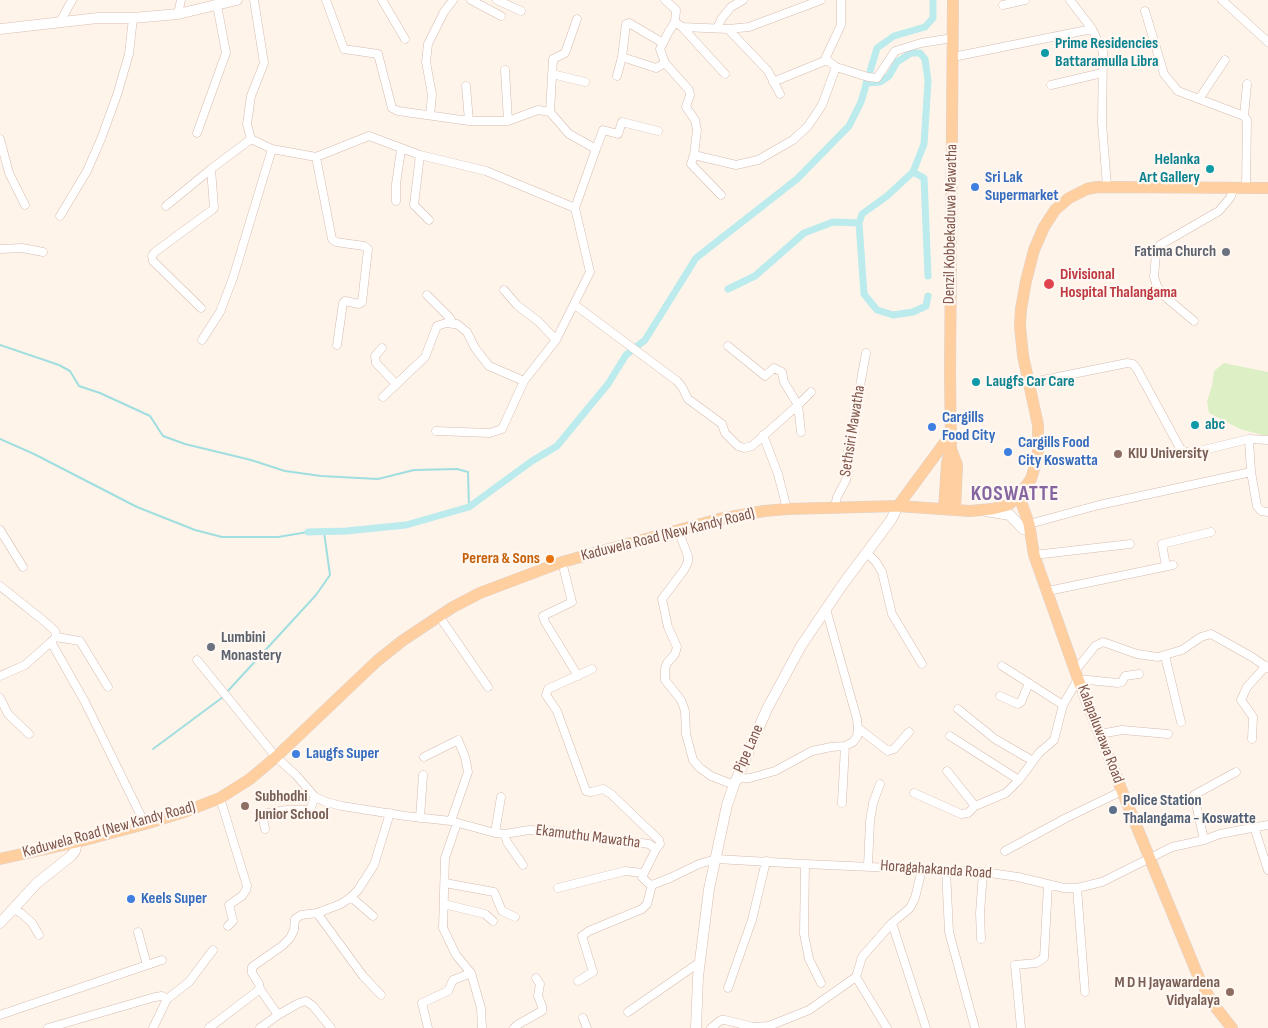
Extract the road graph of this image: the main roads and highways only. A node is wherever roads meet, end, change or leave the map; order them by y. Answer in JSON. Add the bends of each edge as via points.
{"nodes":[{"id":1,"x":953,"y":0,"type":"edge"},
{"id":2,"x":1268,"y":188,"type":"edge"},
{"id":3,"x":951,"y":434,"type":"junction"},
{"id":4,"x":1017,"y":499,"type":"junction"},
{"id":5,"x":898,"y":506,"type":"junction"},
{"id":6,"x":950,"y":509,"type":"junction"},
{"id":7,"x":0,"y":859,"type":"edge"},
{"id":8,"x":1232,"y":1028,"type":"edge"}],
"edges":[{"from":1,"to":3,"type":"main road","name":"Denzil Kobbekaduwa Mawatha"},
{"from":2,"to":4,"type":"main road","via":[[1107,186],[1087,189],[1069,198],[1050,218],[1038,239],[1021,310],[1021,340],[1038,425],[1038,456],[1031,479]]},
{"from":3,"to":5,"type":"main road"},
{"from":3,"to":6,"type":"main road","name":"Denzil Kobbekaduwa Mawatha","via":[[947,463]]},
{"from":4,"to":6,"type":"main road","name":"Kaduwela Road (New Kandy Road)","via":[[999,508]]},
{"from":4,"to":8,"type":"main road","name":"Kalapaluwawa Road","via":[[1077,675],[1122,792],[1198,978],[1212,1004]]},
{"from":5,"to":6,"type":"main road","name":"Kaduwela Road (New Kandy Road)"},
{"from":5,"to":7,"type":"main road","name":"Kaduwela Road (New Kandy Road)","via":[[787,509],[744,514],[562,562],[488,590],[439,616],[402,641],[276,757],[220,798],[145,824]]}]}
